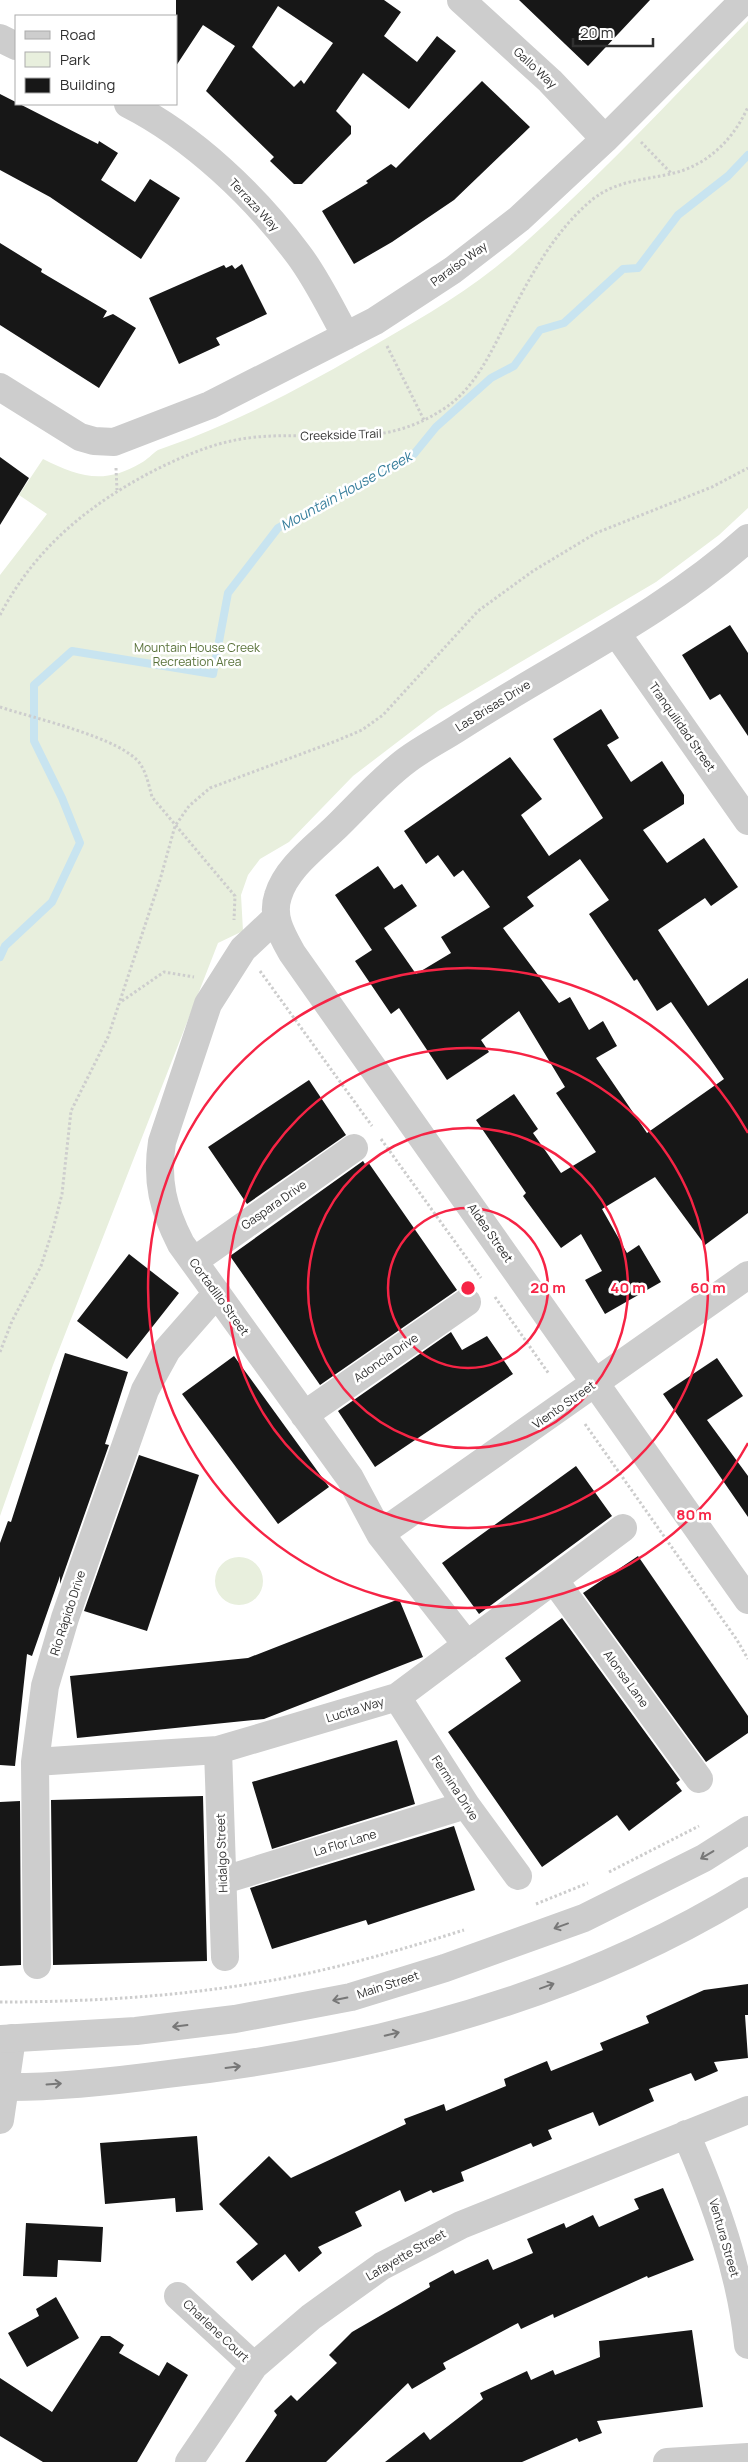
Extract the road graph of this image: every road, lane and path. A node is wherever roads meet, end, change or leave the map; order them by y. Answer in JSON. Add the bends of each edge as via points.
{"nodes":[{"id":1,"x":461,"y":0,"type":"edge"},
{"id":2,"x":744,"y":0,"type":"edge"},
{"id":3,"x":0,"y":38,"type":"edge"},
{"id":4,"x":15,"y":46,"type":"edge"},
{"id":5,"x":130,"y":105,"type":"edge"},
{"id":6,"x":748,"y":107,"type":"edge"},
{"id":7,"x":613,"y":130,"type":"junction"},
{"id":8,"x":671,"y":174,"type":"junction"},
{"id":9,"x":375,"y":321,"type":"junction"},
{"id":10,"x":346,"y":336,"type":"junction"},
{"id":11,"x":0,"y":387,"type":"edge"},
{"id":12,"x":424,"y":420,"type":"junction"},
{"id":13,"x":748,"y":538,"type":"edge"},
{"id":14,"x":0,"y":615,"type":"edge"},
{"id":15,"x":617,"y":634,"type":"junction"},
{"id":16,"x":0,"y":707,"type":"edge"},
{"id":17,"x":748,"y":821,"type":"edge"},
{"id":18,"x":276,"y":914,"type":"junction"},
{"id":19,"x":243,"y":949,"type":"junction"},
{"id":20,"x":222,"y":981,"type":"junction"},
{"id":21,"x":122,"y":1001,"type":"dead end"},
{"id":22,"x":354,"y":1148,"type":"dead end"},
{"id":23,"x":194,"y":1261,"type":"junction"},
{"id":24,"x":748,"y":1275,"type":"edge"},
{"id":25,"x":216,"y":1293,"type":"junction"},
{"id":26,"x":482,"y":1294,"type":"junction"},
{"id":27,"x":549,"y":1374,"type":"dead end"},
{"id":28,"x":597,"y":1383,"type":"junction"},
{"id":29,"x":304,"y":1415,"type":"junction"},
{"id":30,"x":585,"y":1424,"type":"dead end"},
{"id":31,"x":623,"y":1528,"type":"dead end"},
{"id":32,"x":380,"y":1534,"type":"junction"},
{"id":33,"x":554,"y":1580,"type":"junction"},
{"id":34,"x":748,"y":1600,"type":"edge"},
{"id":35,"x":466,"y":1645,"type":"junction"},
{"id":36,"x":748,"y":1659,"type":"edge"},
{"id":37,"x":397,"y":1697,"type":"junction"},
{"id":38,"x":218,"y":1750,"type":"junction"},
{"id":39,"x":35,"y":1762,"type":"junction"},
{"id":40,"x":699,"y":1779,"type":"dead end"},
{"id":41,"x":466,"y":1805,"type":"junction"},
{"id":42,"x":704,"y":1824,"type":"dead end"},
{"id":43,"x":748,"y":1830,"type":"edge"},
{"id":44,"x":608,"y":1873,"type":"dead end"},
{"id":45,"x":518,"y":1876,"type":"dead end"},
{"id":46,"x":224,"y":1880,"type":"junction"},
{"id":47,"x":590,"y":1882,"type":"dead end"},
{"id":48,"x":748,"y":1891,"type":"edge"},
{"id":49,"x":531,"y":1906,"type":"dead end"},
{"id":50,"x":469,"y":1928,"type":"dead end"},
{"id":51,"x":225,"y":1956,"type":"dead end"},
{"id":52,"x":37,"y":1965,"type":"dead end"},
{"id":53,"x":0,"y":2002,"type":"edge"},
{"id":54,"x":6,"y":2038,"type":"edge"},
{"id":55,"x":3,"y":2087,"type":"edge"},
{"id":56,"x":748,"y":2110,"type":"edge"},
{"id":57,"x":0,"y":2120,"type":"edge"},
{"id":58,"x":686,"y":2134,"type":"junction"},
{"id":59,"x":178,"y":2296,"type":"dead end"},
{"id":60,"x":748,"y":2345,"type":"edge"},
{"id":61,"x":254,"y":2366,"type":"junction"},
{"id":62,"x":748,"y":2457,"type":"edge"},
{"id":63,"x":189,"y":2462,"type":"edge"},
{"id":64,"x":667,"y":2462,"type":"edge"}],
"edges":[{"from":1,"to":7,"type":"street","name":"Gallo Way","via":[[550,81]]},
{"from":2,"to":7,"type":"street","name":"Paraíso Way"},
{"from":3,"to":4,"type":"street"},
{"from":5,"to":10,"type":"street","name":"Terraza Way","via":[[210,159],[263,212],[299,255]]},
{"from":6,"to":8,"type":"path","name":"Creekside Trail","via":[[741,122],[716,152]]},
{"from":7,"to":8,"type":"path"},
{"from":7,"to":9,"type":"street","name":"Paraíso Way","via":[[519,219],[453,270]]},
{"from":8,"to":12,"type":"path","name":"Creekside Trail","via":[[607,189],[581,210],[547,250],[473,381],[452,403]]},
{"from":9,"to":10,"type":"street","name":"Paraíso Way"},
{"from":9,"to":12,"type":"path"},
{"from":10,"to":11,"type":"street","name":"Paraíso Way","via":[[210,405],[114,442],[80,437]]},
{"from":12,"to":14,"type":"path","name":"Creekside Trail","via":[[371,437],[249,438],[210,446],[174,461],[117,490],[69,527],[26,572]]},
{"from":13,"to":15,"type":"street","name":"Las Brisas Drive","via":[[674,598]]},
{"from":15,"to":17,"type":"street","name":"Tranquilidad Street"},
{"from":15,"to":18,"type":"street","name":"Las Brisas Drive","via":[[513,692],[406,761],[296,865],[278,895]]},
{"from":16,"to":19,"type":"path","via":[[126,750],[140,764],[152,798],[234,896],[234,936]]},
{"from":18,"to":19,"type":"street","name":"Cortadillo Street"},
{"from":18,"to":28,"type":"street","name":"Aldea Street","via":[[278,927],[292,953]]},
{"from":19,"to":20,"type":"street","name":"Cortadillo Street"},
{"from":19,"to":26,"type":"path"},
{"from":20,"to":21,"type":"path","via":[[164,972]]},
{"from":20,"to":23,"type":"street","name":"Cortadillo Street","via":[[208,1004],[162,1142],[158,1166],[171,1225]]},
{"from":22,"to":23,"type":"street","name":"Gaspara Drive"},
{"from":23,"to":25,"type":"street","name":"Cortadillo Street"},
{"from":24,"to":28,"type":"street","name":"Viento Street"},
{"from":25,"to":29,"type":"street","name":"Cortadillo Street"},
{"from":25,"to":39,"type":"street","name":"Río Rápido Drive","via":[[167,1350],[145,1390],[65,1618],[46,1686]]},
{"from":26,"to":27,"type":"path"},
{"from":26,"to":29,"type":"street","name":"Adoncia Drive"},
{"from":28,"to":32,"type":"street","name":"Viento Street"},
{"from":28,"to":34,"type":"street","name":"Aldea Street"},
{"from":29,"to":32,"type":"street","name":"Cortadillo Street","via":[[350,1478]]},
{"from":30,"to":36,"type":"path"},
{"from":31,"to":33,"type":"street","name":"Lucita Way"},
{"from":32,"to":35,"type":"street","name":"Cortadillo Street"},
{"from":33,"to":35,"type":"street","name":"Lucita Way"},
{"from":33,"to":40,"type":"street","name":"Alonsa Lane"},
{"from":35,"to":37,"type":"street","name":"Lucita Way"},
{"from":37,"to":38,"type":"street","name":"Lucita Way"},
{"from":37,"to":41,"type":"street","name":"Fermina Drive"},
{"from":38,"to":39,"type":"street","name":"Lucita Way"},
{"from":38,"to":46,"type":"street","name":"Hidalgo Street"},
{"from":39,"to":52,"type":"street","name":"Río Rápido Drive"},
{"from":41,"to":45,"type":"street","name":"Fermina Drive"},
{"from":41,"to":46,"type":"street","name":"La Flor Lane"},
{"from":42,"to":44,"type":"path"},
{"from":43,"to":54,"type":"street","name":"Main Street","one_way":true,"via":[[704,1858],[584,1918],[445,1968],[351,1997],[235,2019],[136,2031]]},
{"from":46,"to":51,"type":"street","name":"Hidalgo Street"},
{"from":47,"to":49,"type":"path"},
{"from":55,"to":48,"type":"street","one_way":true,"via":[[126,2079],[242,2066],[362,2042],[460,2017],[604,1966]]},
{"from":50,"to":53,"type":"path","via":[[375,1958],[251,1984],[146,1996]]},
{"from":54,"to":55,"type":"street"},
{"from":55,"to":57,"type":"street"},
{"from":56,"to":58,"type":"street","name":"Lafayette Street"},
{"from":58,"to":60,"type":"street","name":"Ventura Street","via":[[717,2210],[745,2318]]},
{"from":58,"to":61,"type":"street","name":"Lafayette Street","via":[[421,2244],[382,2266],[311,2317]]},
{"from":59,"to":61,"type":"street","name":"Charlene Court"},
{"from":61,"to":63,"type":"street","name":"Lafayette Street"},
{"from":62,"to":64,"type":"street"}]}
